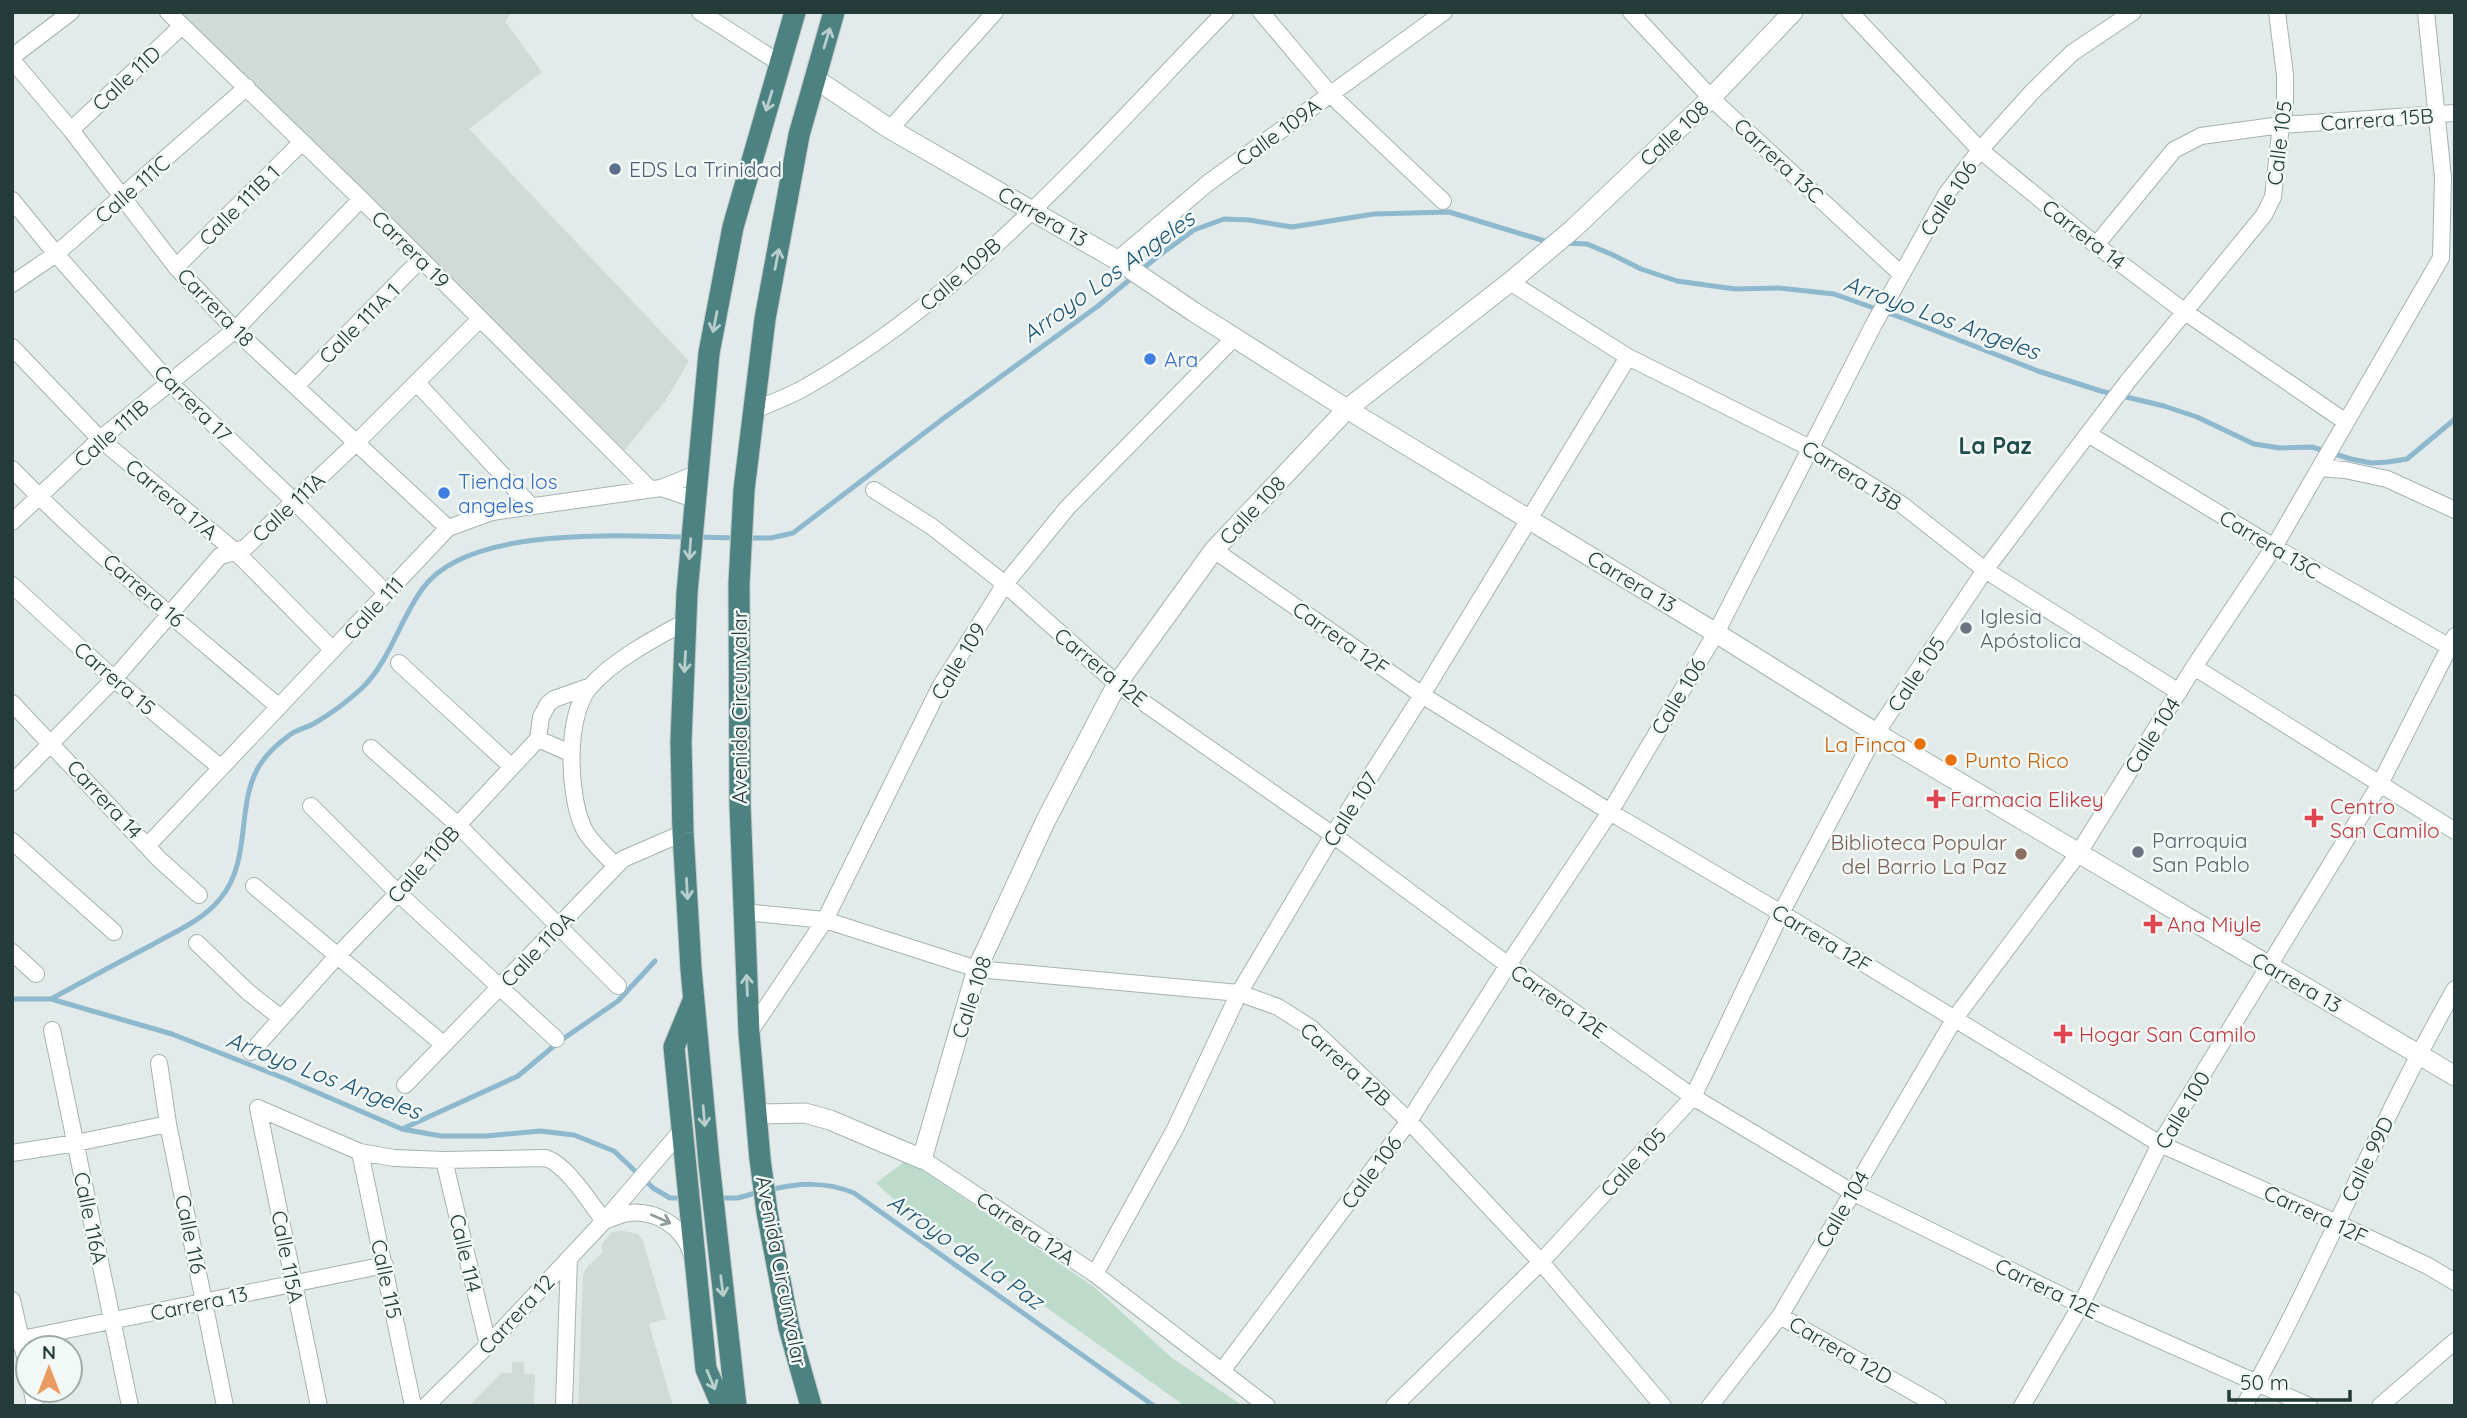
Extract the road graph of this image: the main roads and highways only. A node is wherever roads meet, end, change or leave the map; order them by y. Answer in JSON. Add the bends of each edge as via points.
{"nodes":[{"id":1,"x":795,"y":12,"type":"edge"},
{"id":2,"x":835,"y":12,"type":"edge"},
{"id":3,"x":694,"y":999,"type":"junction"},
{"id":4,"x":722,"y":1406,"type":"edge"},
{"id":5,"x":736,"y":1406,"type":"edge"},
{"id":6,"x":811,"y":1406,"type":"edge"}],
"edges":[{"from":1,"to":3,"type":"highway","one_way":true,"via":[[733,227],[709,353],[696,474],[681,741]]},
{"from":6,"to":2,"type":"highway","name":"Avenida Circunvalar","one_way":true,"via":[[789,1328],[767,1212],[756,1114],[740,805],[739,584],[744,497],[765,319],[799,135]]},
{"from":3,"to":4,"type":"highway","one_way":true,"via":[[674,1047],[706,1369]]},
{"from":3,"to":5,"type":"highway","one_way":true}]}
